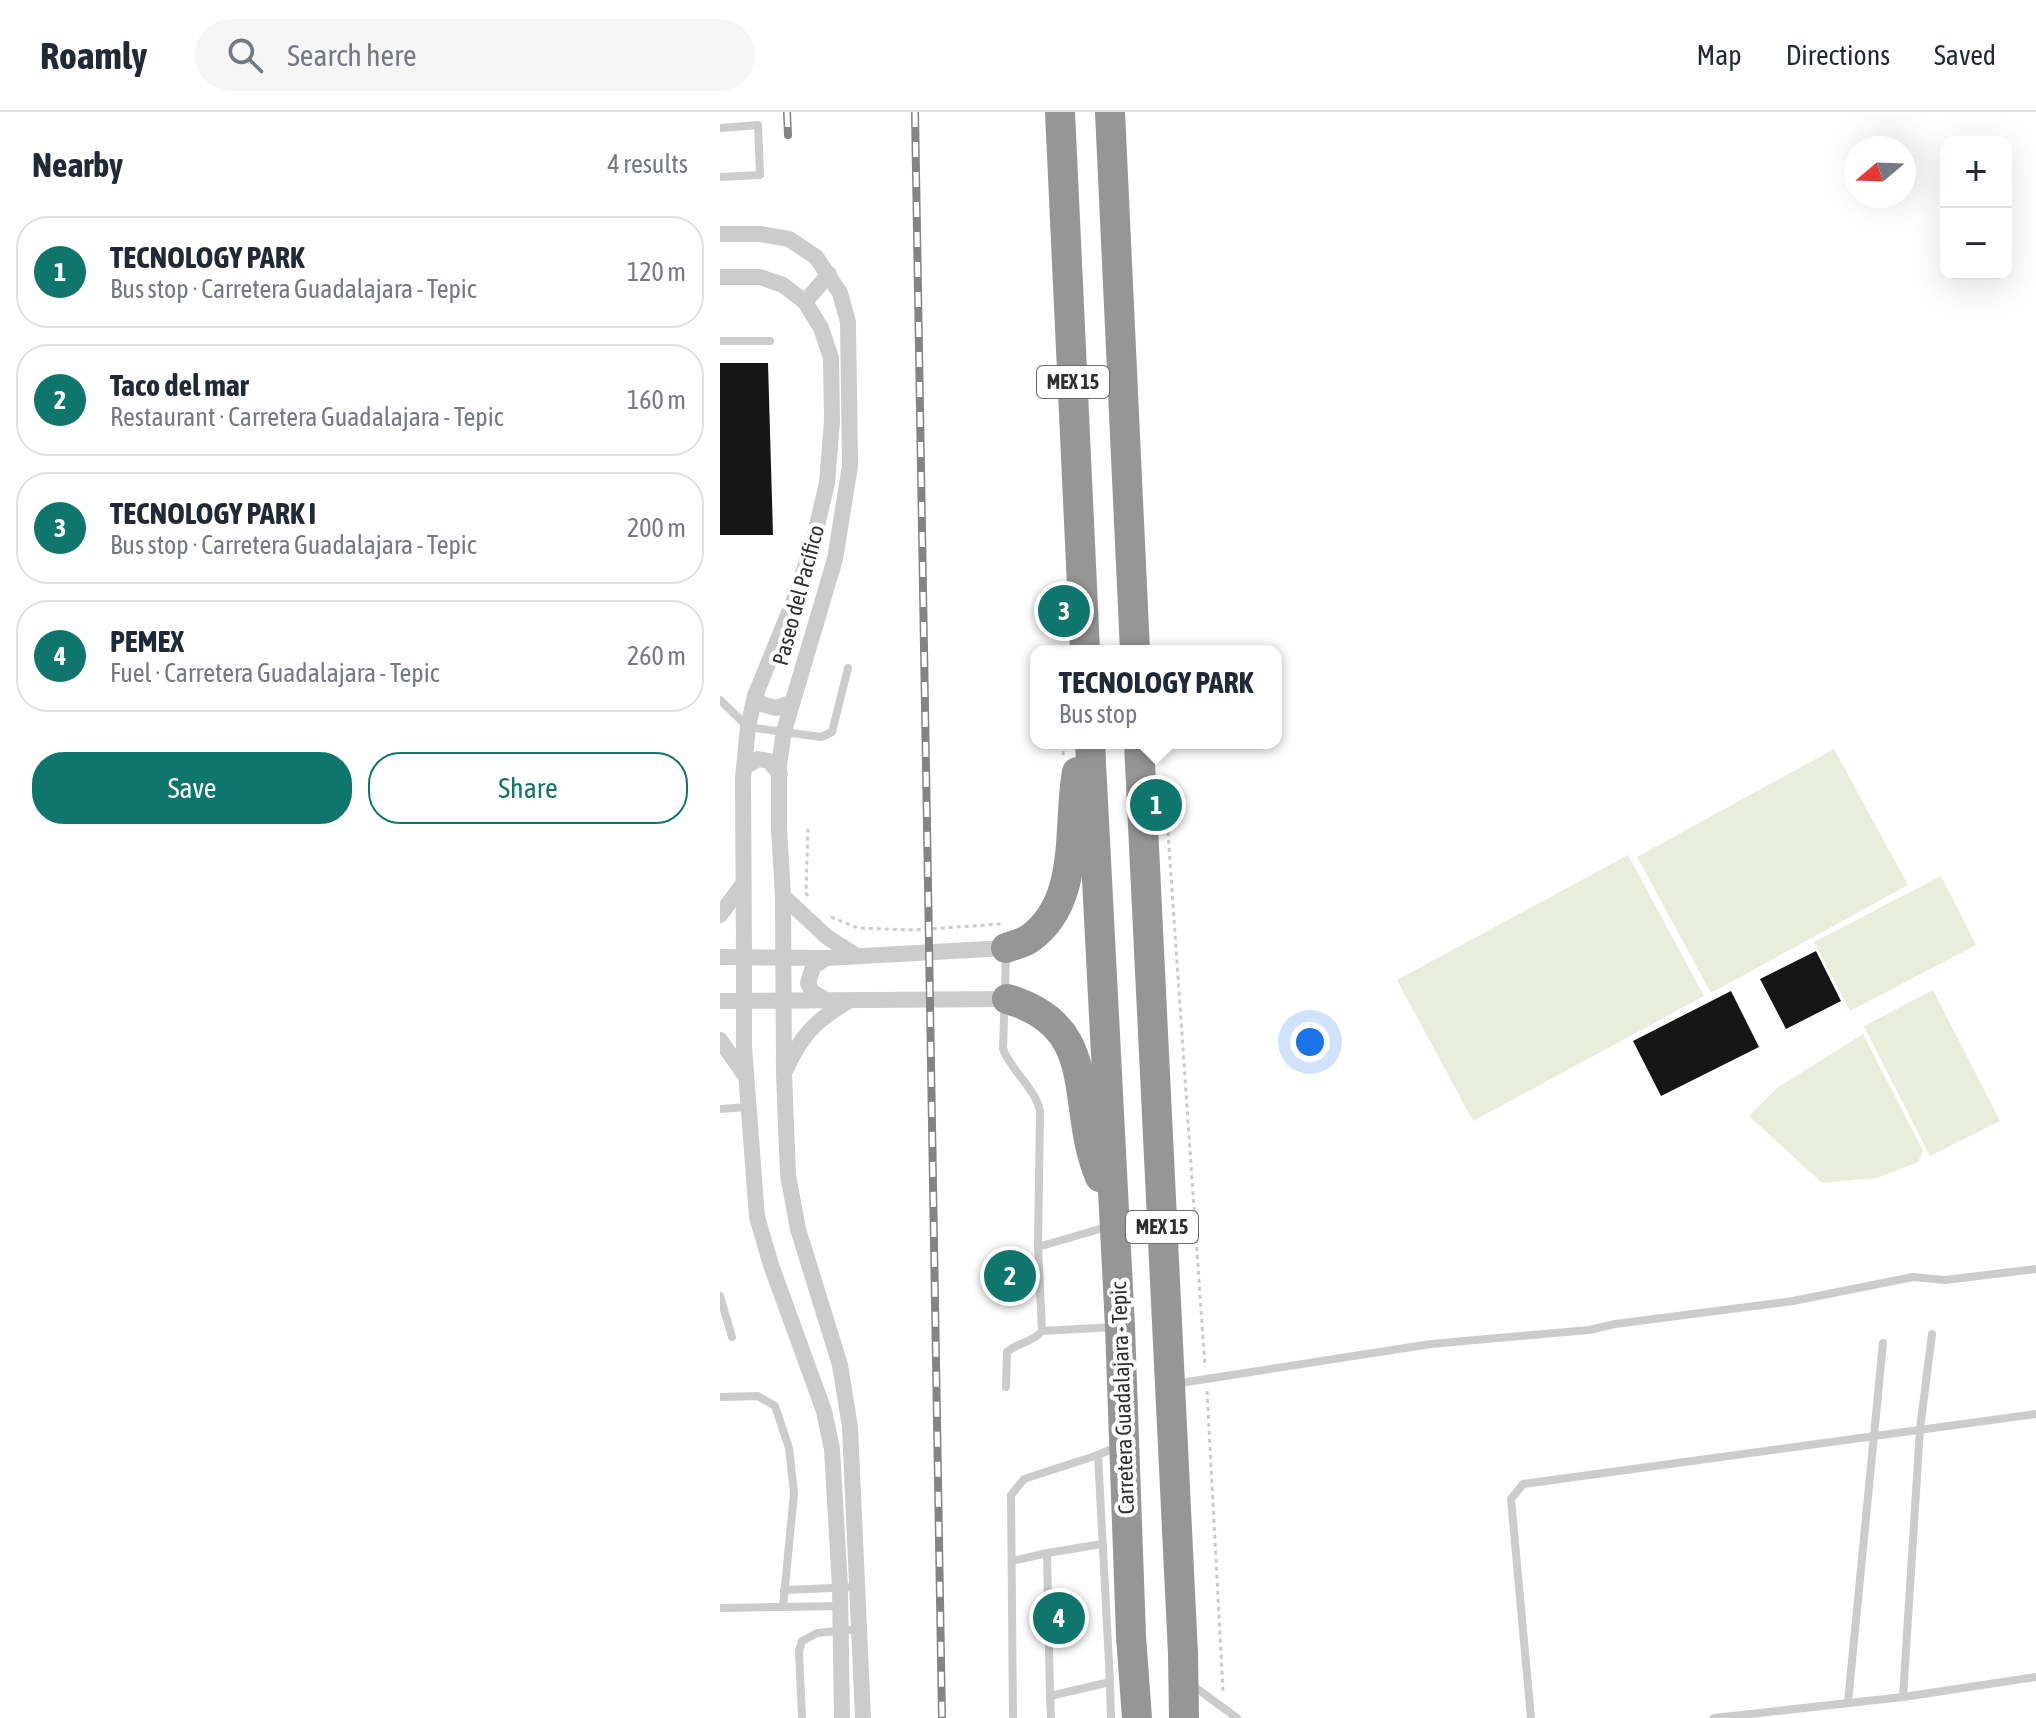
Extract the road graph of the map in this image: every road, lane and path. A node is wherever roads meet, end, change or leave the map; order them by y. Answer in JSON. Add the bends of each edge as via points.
{"nodes":[{"id":1,"x":1060,"y":112,"type":"edge"},
{"id":2,"x":1110,"y":112,"type":"edge"},
{"id":3,"x":720,"y":128,"type":"edge"},
{"id":4,"x":720,"y":177,"type":"edge"},
{"id":5,"x":720,"y":234,"type":"edge"},
{"id":6,"x":829,"y":274,"type":"junction"},
{"id":7,"x":720,"y":277,"type":"edge"},
{"id":8,"x":805,"y":302,"type":"junction"},
{"id":9,"x":720,"y":341,"type":"edge"},
{"id":10,"x":770,"y":341,"type":"dead end"},
{"id":11,"x":1085,"y":645,"type":"edge"},
{"id":12,"x":1135,"y":645,"type":"edge"},
{"id":13,"x":848,"y":668,"type":"dead end"},
{"id":14,"x":755,"y":696,"type":"junction"},
{"id":15,"x":720,"y":700,"type":"edge"},
{"id":16,"x":790,"y":703,"type":"junction"},
{"id":17,"x":748,"y":727,"type":"junction"},
{"id":18,"x":784,"y":731,"type":"junction"},
{"id":19,"x":1064,"y":749,"type":"edge"},
{"id":20,"x":1085,"y":749,"type":"edge"},
{"id":21,"x":1087,"y":749,"type":"edge"},
{"id":22,"x":1139,"y":749,"type":"edge"},
{"id":23,"x":1063,"y":765,"type":"dead end"},
{"id":24,"x":745,"y":767,"type":"junction"},
{"id":25,"x":780,"y":774,"type":"junction"},
{"id":26,"x":1167,"y":825,"type":"dead end"},
{"id":27,"x":808,"y":826,"type":"dead end"},
{"id":28,"x":743,"y":884,"type":"junction"},
{"id":29,"x":783,"y":896,"type":"junction"},
{"id":30,"x":811,"y":901,"type":"dead end"},
{"id":31,"x":821,"y":909,"type":"dead end"},
{"id":32,"x":720,"y":915,"type":"edge"},
{"id":33,"x":1007,"y":936,"type":"junction"},
{"id":34,"x":855,"y":955,"type":"junction"},
{"id":35,"x":720,"y":957,"type":"edge"},
{"id":36,"x":744,"y":957,"type":"junction"},
{"id":37,"x":784,"y":958,"type":"junction"},
{"id":38,"x":826,"y":958,"type":"junction"},
{"id":39,"x":1007,"y":999,"type":"junction"},
{"id":40,"x":744,"y":1000,"type":"junction"},
{"id":41,"x":720,"y":1001,"type":"edge"},
{"id":42,"x":783,"y":1001,"type":"junction"},
{"id":43,"x":828,"y":1001,"type":"junction"},
{"id":44,"x":849,"y":1001,"type":"junction"},
{"id":45,"x":720,"y":1040,"type":"edge"},
{"id":46,"x":784,"y":1074,"type":"junction"},
{"id":47,"x":746,"y":1077,"type":"junction"},
{"id":48,"x":748,"y":1107,"type":"junction"},
{"id":49,"x":720,"y":1109,"type":"edge"},
{"id":50,"x":1114,"y":1218,"type":"junction"},
{"id":51,"x":1038,"y":1247,"type":"junction"},
{"id":52,"x":2036,"y":1269,"type":"edge"},
{"id":53,"x":720,"y":1296,"type":"edge"},
{"id":54,"x":1120,"y":1327,"type":"junction"},
{"id":55,"x":1042,"y":1331,"type":"junction"},
{"id":56,"x":1932,"y":1334,"type":"dead end"},
{"id":57,"x":732,"y":1337,"type":"dead end"},
{"id":58,"x":1883,"y":1343,"type":"dead end"},
{"id":59,"x":1206,"y":1379,"type":"junction"},
{"id":60,"x":1169,"y":1384,"type":"junction"},
{"id":61,"x":1006,"y":1387,"type":"dead end"},
{"id":62,"x":720,"y":1397,"type":"edge"},
{"id":63,"x":2036,"y":1414,"type":"edge"},
{"id":64,"x":1920,"y":1429,"type":"junction"},
{"id":65,"x":1872,"y":1435,"type":"junction"},
{"id":66,"x":1111,"y":1449,"type":"junction"},
{"id":67,"x":1102,"y":1544,"type":"junction"},
{"id":68,"x":1047,"y":1553,"type":"junction"},
{"id":69,"x":1012,"y":1561,"type":"junction"},
{"id":70,"x":849,"y":1587,"type":"junction"},
{"id":71,"x":784,"y":1590,"type":"junction"},
{"id":72,"x":840,"y":1606,"type":"junction"},
{"id":73,"x":858,"y":1606,"type":"junction"},
{"id":74,"x":783,"y":1607,"type":"junction"},
{"id":75,"x":720,"y":1608,"type":"edge"},
{"id":76,"x":859,"y":1629,"type":"junction"},
{"id":77,"x":841,"y":1631,"type":"junction"},
{"id":78,"x":2036,"y":1677,"type":"edge"},
{"id":79,"x":1184,"y":1679,"type":"junction"},
{"id":80,"x":1110,"y":1682,"type":"junction"},
{"id":81,"x":1223,"y":1691,"type":"dead end"},
{"id":82,"x":1050,"y":1696,"type":"junction"},
{"id":83,"x":1903,"y":1697,"type":"junction"},
{"id":84,"x":1848,"y":1702,"type":"junction"},
{"id":85,"x":1185,"y":1715,"type":"edge"},
{"id":86,"x":802,"y":1718,"type":"edge"},
{"id":87,"x":842,"y":1718,"type":"edge"},
{"id":88,"x":863,"y":1718,"type":"edge"},
{"id":89,"x":1013,"y":1718,"type":"edge"},
{"id":90,"x":1051,"y":1718,"type":"edge"},
{"id":91,"x":1111,"y":1718,"type":"edge"},
{"id":92,"x":1137,"y":1718,"type":"edge"},
{"id":93,"x":1237,"y":1718,"type":"edge"},
{"id":94,"x":1531,"y":1718,"type":"edge"},
{"id":95,"x":1714,"y":1718,"type":"edge"}],
"edges":[{"from":1,"to":11,"type":"highway","number":"MEX 15"},
{"from":2,"to":12,"type":"highway","number":"MEX 15"},
{"from":3,"to":4,"type":"lane","via":[[758,125],[760,175]]},
{"from":5,"to":6,"type":"street","name":"Paseo del Pacífico","via":[[789,239],[816,257]]},
{"from":6,"to":8,"type":"street"},
{"from":6,"to":16,"type":"street","name":"Paseo del Pacífico","via":[[848,322],[850,466],[835,559]]},
{"from":7,"to":8,"type":"street","name":"Paseo del Pacífico","via":[[760,277],[783,285]]},
{"from":8,"to":14,"type":"street","name":"Paseo del Pacífico","via":[[831,358],[827,483],[799,586]]},
{"from":9,"to":10,"type":"lane"},
{"from":13,"to":18,"type":"lane","via":[[832,732],[821,737]]},
{"from":14,"to":16,"type":"street","via":[[776,708]]},
{"from":14,"to":17,"type":"street","name":"Paseo del Pacífico"},
{"from":15,"to":17,"type":"lane"},
{"from":16,"to":18,"type":"street","name":"Paseo del Pacífico"},
{"from":17,"to":18,"type":"lane"},
{"from":17,"to":24,"type":"street","name":"Paseo del Pacífico"},
{"from":18,"to":25,"type":"street","name":"Paseo del Pacífico"},
{"from":19,"to":23,"type":"path"},
{"from":20,"to":33,"type":"highway","via":[[1073,791],[1069,874],[1061,897],[1051,917],[1029,939]]},
{"from":21,"to":50,"type":"highway","name":"Carretera Guadalajara - Tepic","number":"MEX 15"},
{"from":22,"to":60,"type":"highway","number":"MEX 15"},
{"from":24,"to":25,"type":"street","via":[[758,759],[769,761]]},
{"from":24,"to":28,"type":"street","name":"Paseo del Pacífico"},
{"from":25,"to":29,"type":"street","name":"Paseo del Pacífico"},
{"from":26,"to":59,"type":"path"},
{"from":27,"to":30,"type":"path","via":[[806,893]]},
{"from":28,"to":32,"type":"street"},
{"from":28,"to":36,"type":"street","name":"Paseo del Pacífico"},
{"from":29,"to":34,"type":"street"},
{"from":29,"to":37,"type":"street","name":"Paseo del Pacífico"},
{"from":31,"to":33,"type":"path","via":[[858,928]]},
{"from":33,"to":34,"type":"street"},
{"from":33,"to":39,"type":"lane"},
{"from":34,"to":38,"type":"street"},
{"from":35,"to":36,"type":"street"},
{"from":36,"to":37,"type":"street"},
{"from":36,"to":40,"type":"street"},
{"from":37,"to":38,"type":"street"},
{"from":37,"to":42,"type":"street","name":"Paseo del Pacífico"},
{"from":38,"to":43,"type":"street","via":[[813,967],[808,983],[812,992]]},
{"from":39,"to":44,"type":"street"},
{"from":39,"to":50,"type":"highway","via":[[1048,1017],[1073,1048],[1097,1171]]},
{"from":39,"to":51,"type":"lane","via":[[1003,1049],[1040,1111]]},
{"from":40,"to":41,"type":"street"},
{"from":40,"to":42,"type":"street"},
{"from":40,"to":47,"type":"street"},
{"from":42,"to":43,"type":"street"},
{"from":42,"to":46,"type":"street"},
{"from":43,"to":44,"type":"street"},
{"from":44,"to":46,"type":"street","via":[[798,1042]]},
{"from":45,"to":47,"type":"street"},
{"from":46,"to":70,"type":"street","via":[[788,1175],[798,1229],[840,1365],[850,1427]]},
{"from":47,"to":48,"type":"street"},
{"from":48,"to":49,"type":"lane"},
{"from":48,"to":70,"type":"street","via":[[757,1217],[824,1411]]},
{"from":50,"to":51,"type":"lane"},
{"from":50,"to":54,"type":"highway","name":"Carretera Guadalajara - Tepic","number":"MEX 15"},
{"from":51,"to":55,"type":"lane"},
{"from":52,"to":59,"type":"lane","via":[[1945,1280],[1913,1277],[1793,1301],[1589,1330],[1431,1344]]},
{"from":53,"to":57,"type":"lane"},
{"from":54,"to":55,"type":"lane"},
{"from":54,"to":66,"type":"highway","name":"Carretera Guadalajara - Tepic","number":"MEX 15"},
{"from":55,"to":61,"type":"lane","via":[[1007,1352]]},
{"from":56,"to":64,"type":"lane"},
{"from":58,"to":65,"type":"lane"},
{"from":59,"to":60,"type":"lane"},
{"from":59,"to":81,"type":"path"},
{"from":60,"to":79,"type":"highway","number":"MEX 15"},
{"from":62,"to":71,"type":"lane","via":[[758,1396],[775,1406],[789,1448],[794,1493]]},
{"from":63,"to":64,"type":"lane"},
{"from":64,"to":65,"type":"lane"},
{"from":64,"to":83,"type":"lane"},
{"from":65,"to":84,"type":"lane"},
{"from":65,"to":94,"type":"lane","via":[[1523,1484],[1511,1499]]},
{"from":66,"to":67,"type":"lane"},
{"from":66,"to":69,"type":"lane","via":[[1024,1479],[1015,1488]]},
{"from":66,"to":92,"type":"highway","name":"Carretera Guadalajara - Tepic","number":"MEX 15"},
{"from":67,"to":68,"type":"lane"},
{"from":67,"to":80,"type":"lane"},
{"from":68,"to":69,"type":"lane"},
{"from":68,"to":82,"type":"lane"},
{"from":69,"to":89,"type":"lane"},
{"from":70,"to":71,"type":"lane"},
{"from":70,"to":72,"type":"street"},
{"from":70,"to":73,"type":"street"},
{"from":71,"to":74,"type":"lane"},
{"from":72,"to":73,"type":"lane"},
{"from":72,"to":74,"type":"lane"},
{"from":72,"to":77,"type":"street"},
{"from":73,"to":76,"type":"street"},
{"from":74,"to":75,"type":"lane"},
{"from":76,"to":77,"type":"lane"},
{"from":76,"to":88,"type":"street"},
{"from":77,"to":86,"type":"lane","via":[[817,1633],[802,1641]]},
{"from":77,"to":87,"type":"street"},
{"from":78,"to":83,"type":"lane"},
{"from":79,"to":85,"type":"highway","number":"MEX 15"},
{"from":79,"to":93,"type":"lane"},
{"from":80,"to":82,"type":"lane"},
{"from":80,"to":91,"type":"lane"},
{"from":82,"to":90,"type":"lane"},
{"from":83,"to":84,"type":"lane"},
{"from":84,"to":95,"type":"lane"}]}
